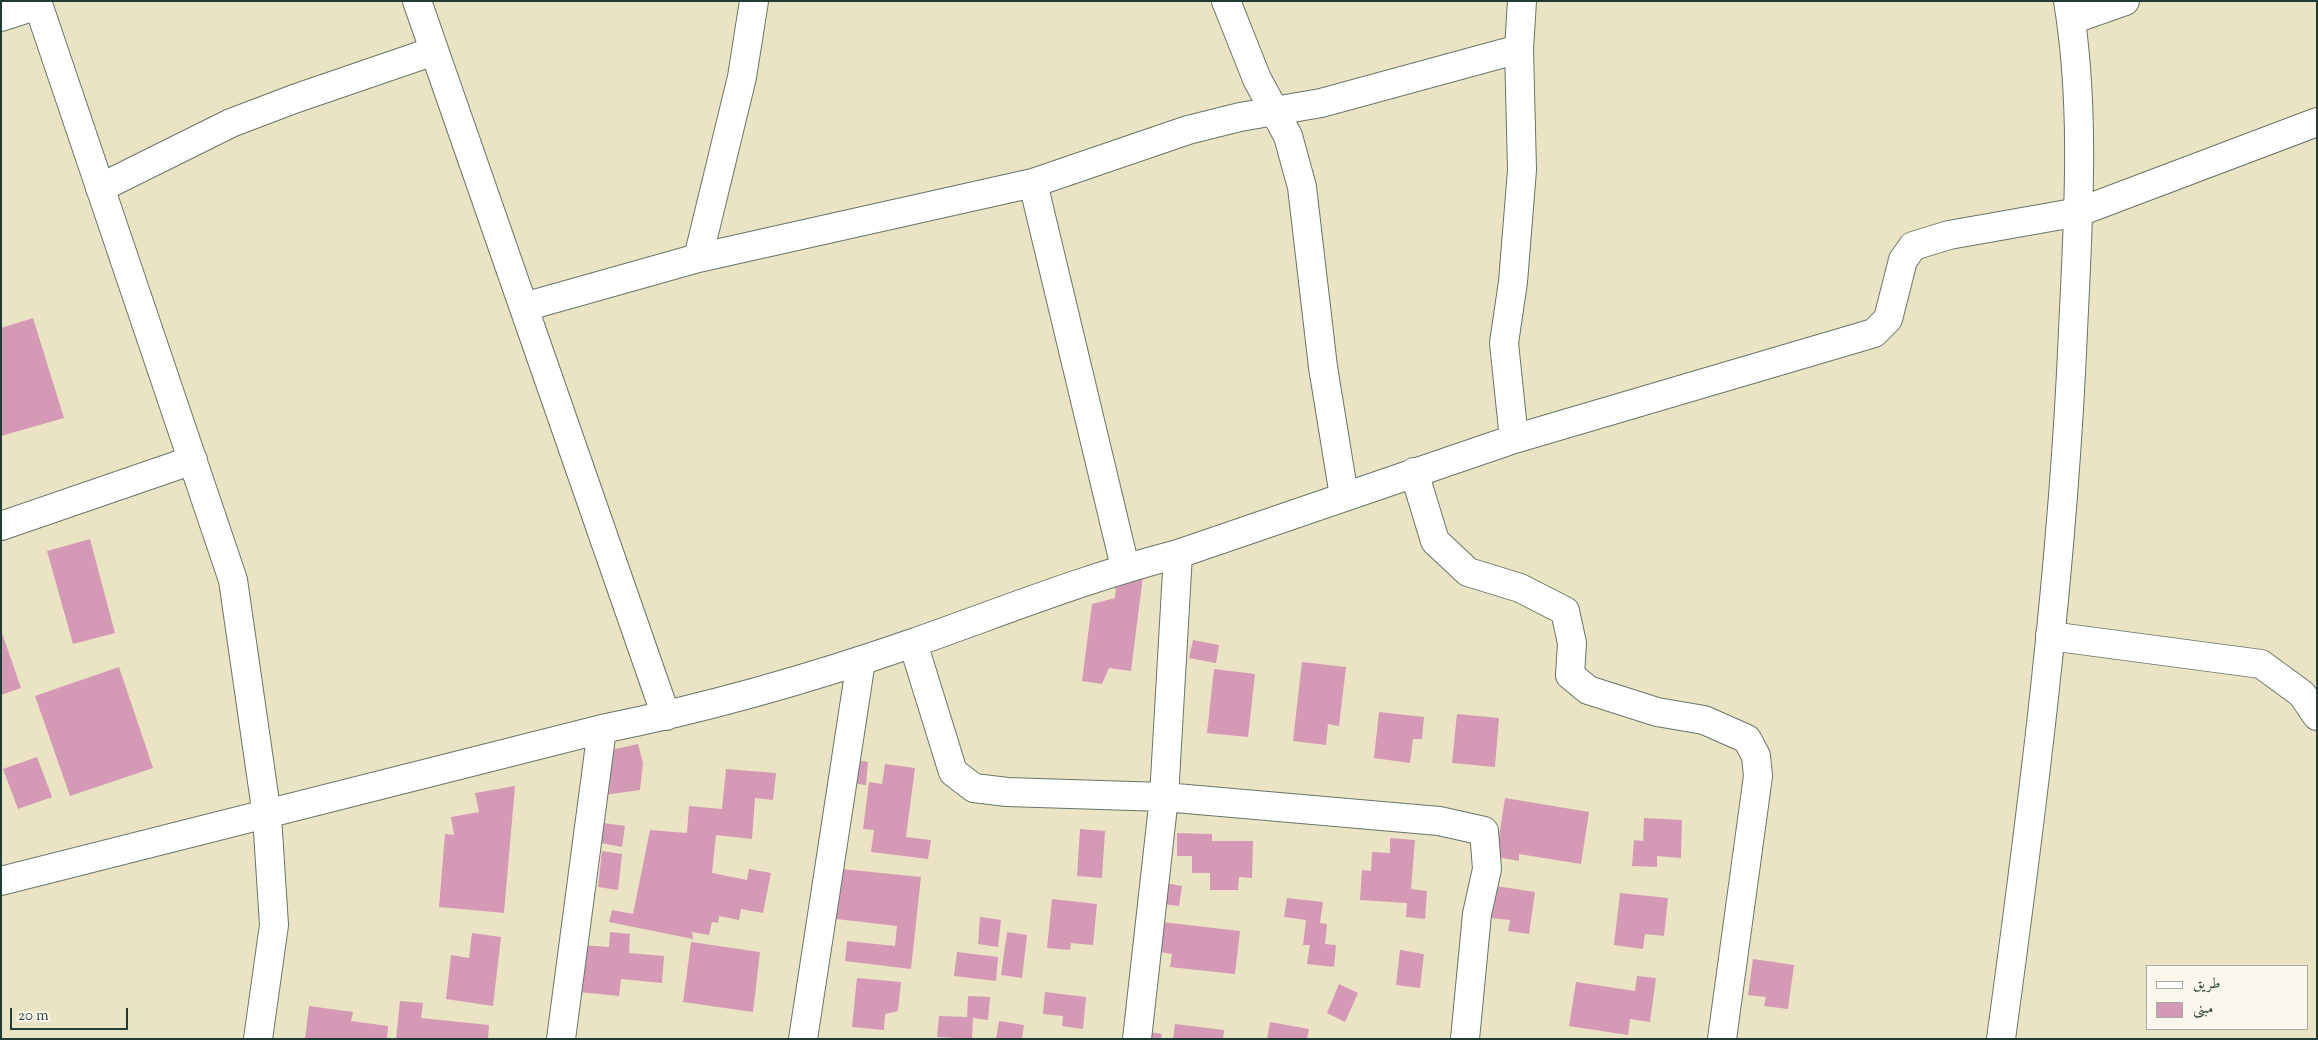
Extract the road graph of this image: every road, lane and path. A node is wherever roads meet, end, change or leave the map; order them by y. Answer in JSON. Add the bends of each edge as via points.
{"nodes":[{"id":1,"x":417,"y":1,"type":"edge"},
{"id":2,"x":754,"y":1,"type":"edge"},
{"id":3,"x":1226,"y":1,"type":"edge"},
{"id":4,"x":1522,"y":1,"type":"edge"},
{"id":5,"x":2125,"y":1,"type":"edge"},
{"id":6,"x":37,"y":3,"type":"edge"},
{"id":7,"x":2070,"y":11,"type":"edge"},
{"id":8,"x":1,"y":18,"type":"edge"},
{"id":9,"x":1519,"y":50,"type":"junction"},
{"id":10,"x":434,"y":51,"type":"junction"},
{"id":11,"x":1275,"y":111,"type":"junction"},
{"id":12,"x":2317,"y":122,"type":"edge"},
{"id":13,"x":1033,"y":183,"type":"junction"},
{"id":14,"x":100,"y":188,"type":"junction"},
{"id":15,"x":2079,"y":212,"type":"junction"},
{"id":16,"x":698,"y":258,"type":"junction"},
{"id":17,"x":524,"y":307,"type":"junction"},
{"id":18,"x":1514,"y":439,"type":"junction"},
{"id":19,"x":193,"y":460,"type":"junction"},
{"id":20,"x":1414,"y":472,"type":"junction"},
{"id":21,"x":1344,"y":496,"type":"junction"},
{"id":22,"x":1,"y":526,"type":"edge"},
{"id":23,"x":1178,"y":554,"type":"junction"},
{"id":24,"x":1125,"y":567,"type":"junction"},
{"id":25,"x":2050,"y":636,"type":"junction"},
{"id":26,"x":913,"y":643,"type":"junction"},
{"id":27,"x":861,"y":661,"type":"junction"},
{"id":28,"x":666,"y":716,"type":"junction"},
{"id":29,"x":2317,"y":716,"type":"edge"},
{"id":30,"x":602,"y":730,"type":"junction"},
{"id":31,"x":1164,"y":797,"type":"junction"},
{"id":32,"x":267,"y":816,"type":"junction"},
{"id":33,"x":1,"y":881,"type":"edge"},
{"id":34,"x":258,"y":1039,"type":"edge"},
{"id":35,"x":562,"y":1039,"type":"edge"},
{"id":36,"x":803,"y":1039,"type":"edge"},
{"id":37,"x":1136,"y":1039,"type":"edge"},
{"id":38,"x":1465,"y":1039,"type":"edge"},
{"id":39,"x":1722,"y":1039,"type":"edge"},
{"id":40,"x":2001,"y":1039,"type":"edge"}],
"edges":[{"from":1,"to":10,"type":"street"},
{"from":2,"to":16,"type":"street","via":[[742,77]]},
{"from":3,"to":11,"type":"street","via":[[1257,79]]},
{"from":4,"to":9,"type":"street"},
{"from":5,"to":7,"type":"street"},
{"from":6,"to":8,"type":"street"},
{"from":6,"to":14,"type":"street"},
{"from":7,"to":15,"type":"street","via":[[2078,109]]},
{"from":9,"to":11,"type":"street","via":[[1372,91]]},
{"from":9,"to":18,"type":"street","via":[[1522,170],[1513,282],[1504,343]]},
{"from":10,"to":14,"type":"street","via":[[231,123]]},
{"from":10,"to":17,"type":"street"},
{"from":11,"to":13,"type":"street","via":[[1188,130]]},
{"from":11,"to":21,"type":"street","via":[[1288,136],[1302,186],[1312,284]]},
{"from":12,"to":15,"type":"street"},
{"from":13,"to":16,"type":"street"},
{"from":13,"to":24,"type":"street"},
{"from":14,"to":19,"type":"street"},
{"from":15,"to":18,"type":"street","via":[[1950,235],[1913,246],[1903,260],[1888,320],[1874,333]]},
{"from":15,"to":25,"type":"street","via":[[2069,436]]},
{"from":16,"to":17,"type":"street"},
{"from":17,"to":28,"type":"street"},
{"from":18,"to":20,"type":"street"},
{"from":19,"to":22,"type":"street"},
{"from":19,"to":32,"type":"street","via":[[233,580]]},
{"from":20,"to":21,"type":"street"},
{"from":20,"to":39,"type":"street","via":[[1435,541],[1442,548],[1468,572],[1520,588],[1564,611],[1572,643],[1570,675],[1588,690],[1658,712],[1704,720],[1747,739],[1756,756],[1758,776]]},
{"from":21,"to":23,"type":"street"},
{"from":23,"to":24,"type":"street"},
{"from":23,"to":31,"type":"street"},
{"from":24,"to":26,"type":"street"},
{"from":25,"to":29,"type":"street","via":[[2261,664],[2302,694]]},
{"from":25,"to":40,"type":"street","via":[[2026,855]]},
{"from":26,"to":27,"type":"street"},
{"from":26,"to":31,"type":"street","via":[[953,772],[974,788]]},
{"from":27,"to":28,"type":"street"},
{"from":27,"to":36,"type":"street"},
{"from":28,"to":30,"type":"street"},
{"from":30,"to":32,"type":"street"},
{"from":30,"to":35,"type":"street"},
{"from":31,"to":37,"type":"street"},
{"from":31,"to":38,"type":"street","via":[[1439,821],[1484,830],[1487,869],[1477,914]]},
{"from":32,"to":33,"type":"street"},
{"from":32,"to":34,"type":"street","via":[[274,925]]}]}
